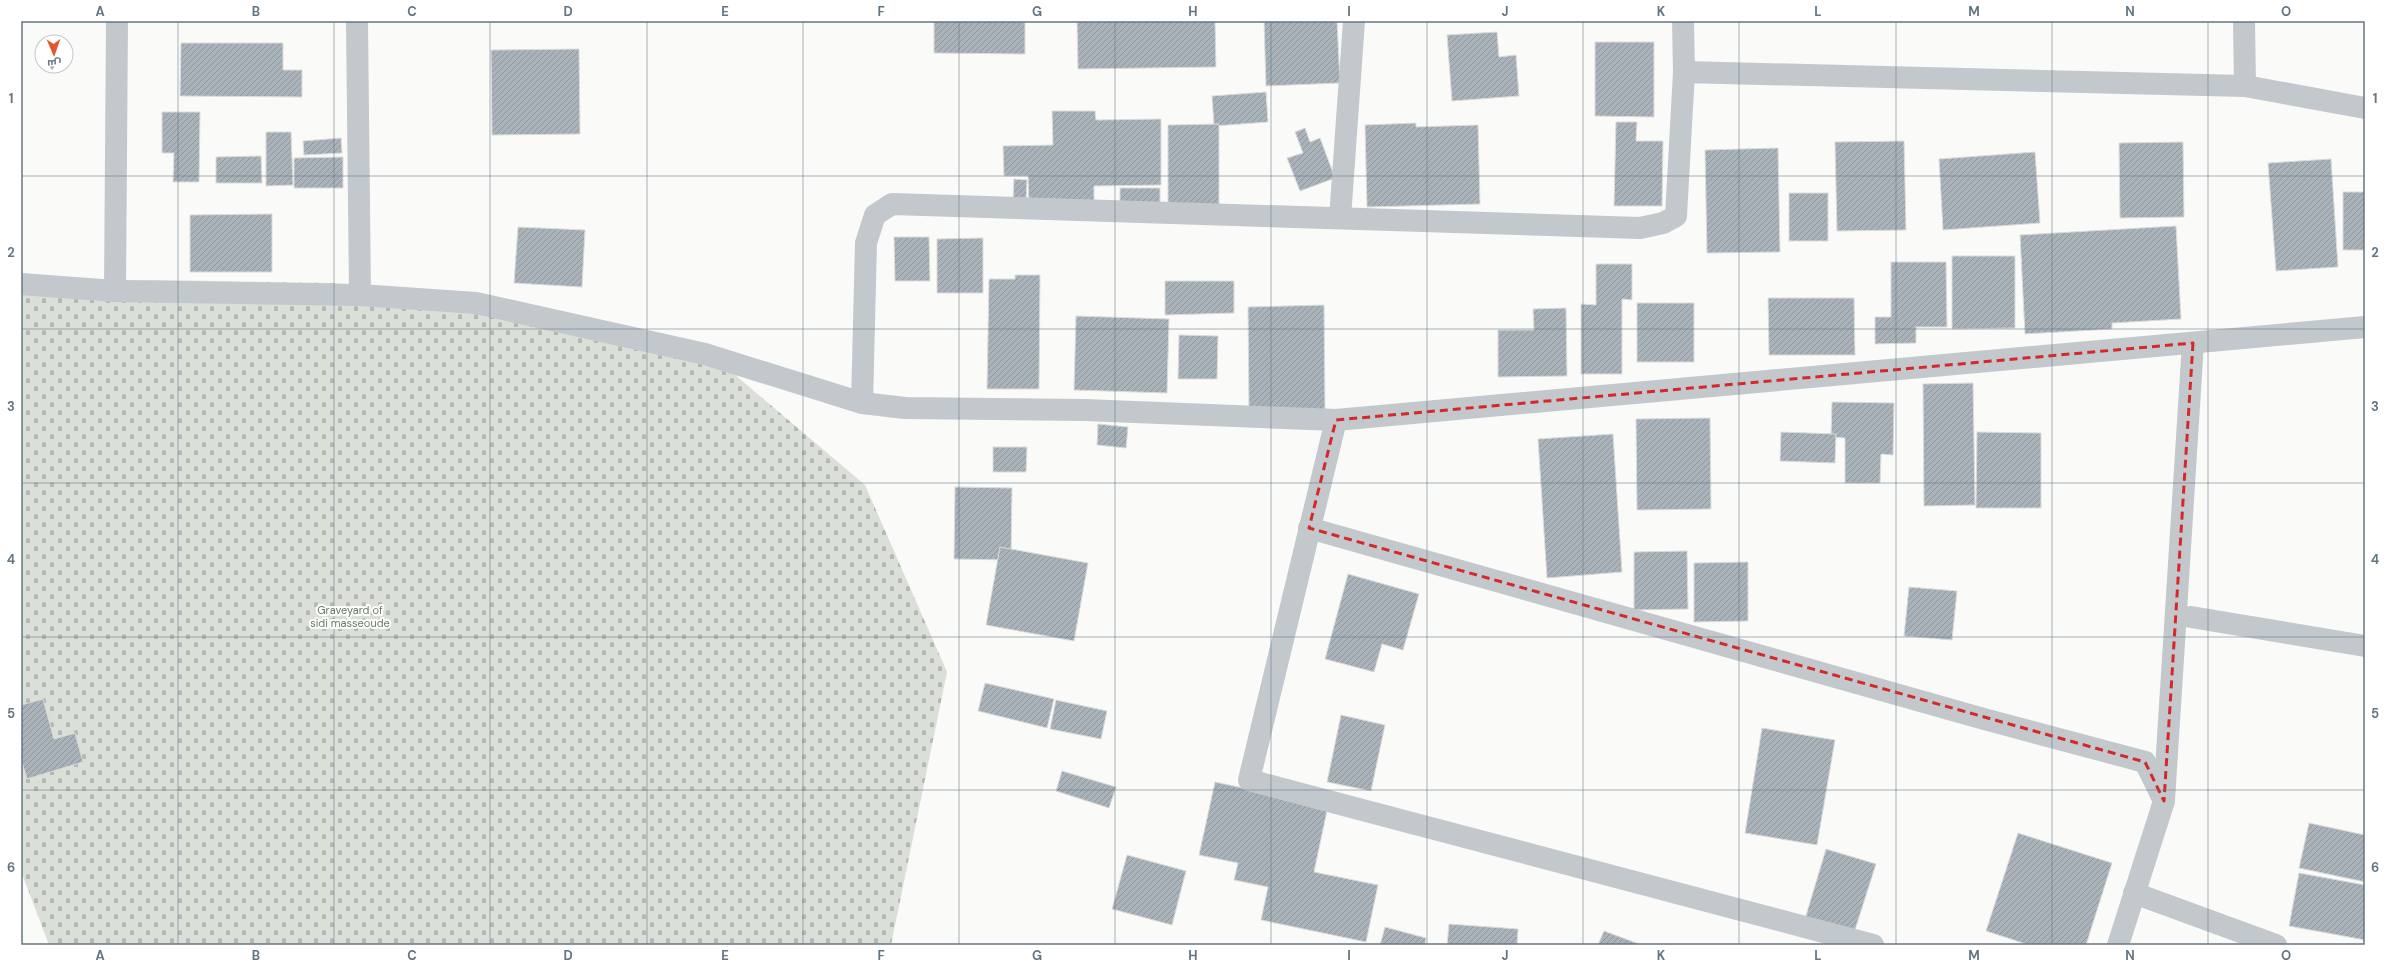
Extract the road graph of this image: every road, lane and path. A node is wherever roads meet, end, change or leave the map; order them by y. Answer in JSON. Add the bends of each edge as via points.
{"nodes":[{"id":1,"x":117,"y":21,"type":"edge"},
{"id":2,"x":356,"y":21,"type":"edge"},
{"id":3,"x":1354,"y":21,"type":"edge"},
{"id":4,"x":1683,"y":21,"type":"edge"},
{"id":5,"x":2244,"y":21,"type":"edge"},
{"id":6,"x":1684,"y":72,"type":"junction"},
{"id":7,"x":2245,"y":86,"type":"junction"},
{"id":8,"x":2365,"y":108,"type":"edge"},
{"id":9,"x":1340,"y":218,"type":"junction"},
{"id":10,"x":21,"y":284,"type":"edge"},
{"id":11,"x":115,"y":291,"type":"junction"},
{"id":12,"x":360,"y":295,"type":"junction"},
{"id":13,"x":2365,"y":327,"type":"edge"},
{"id":14,"x":2193,"y":343,"type":"junction"},
{"id":15,"x":862,"y":403,"type":"junction"},
{"id":16,"x":1336,"y":420,"type":"junction"},
{"id":17,"x":1309,"y":528,"type":"junction"},
{"id":18,"x":2192,"y":617,"type":"dead end"},
{"id":19,"x":2365,"y":646,"type":"edge"},
{"id":20,"x":2164,"y":802,"type":"junction"},
{"id":21,"x":2134,"y":893,"type":"junction"},
{"id":22,"x":1873,"y":945,"type":"edge"},
{"id":23,"x":2118,"y":945,"type":"edge"},
{"id":24,"x":2276,"y":945,"type":"edge"}],
"edges":[{"from":1,"to":11,"type":"street"},
{"from":2,"to":12,"type":"street"},
{"from":3,"to":9,"type":"street"},
{"from":4,"to":6,"type":"street"},
{"from":5,"to":7,"type":"street"},
{"from":6,"to":7,"type":"street"},
{"from":6,"to":9,"type":"street","via":[[1676,216],[1664,223],[1640,228]]},
{"from":7,"to":8,"type":"street"},
{"from":9,"to":15,"type":"street","via":[[892,204],[875,215],[866,243]]},
{"from":10,"to":11,"type":"street"},
{"from":11,"to":12,"type":"street"},
{"from":12,"to":15,"type":"street","via":[[476,303],[705,354]]},
{"from":13,"to":14,"type":"street"},
{"from":14,"to":16,"type":"street"},
{"from":14,"to":20,"type":"street"},
{"from":15,"to":16,"type":"street","via":[[905,408],[1085,410]]},
{"from":16,"to":17,"type":"street"},
{"from":17,"to":20,"type":"street","via":[[2145,762]]},
{"from":17,"to":22,"type":"street","via":[[1249,780]]},
{"from":18,"to":19,"type":"street"},
{"from":20,"to":21,"type":"street"},
{"from":21,"to":23,"type":"street"},
{"from":21,"to":24,"type":"street"}]}
